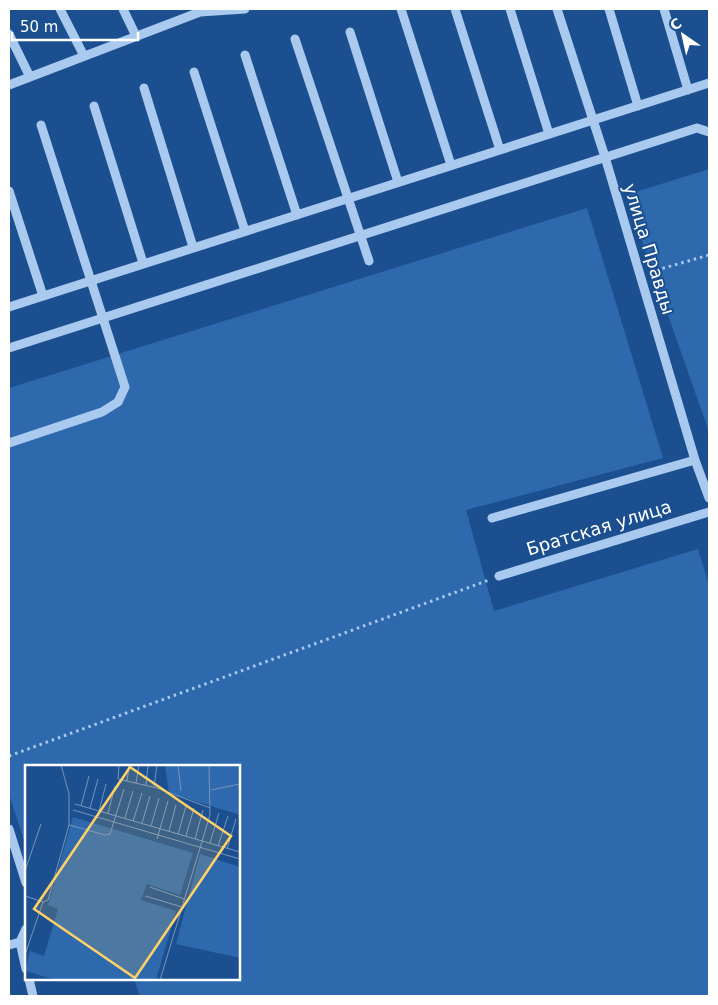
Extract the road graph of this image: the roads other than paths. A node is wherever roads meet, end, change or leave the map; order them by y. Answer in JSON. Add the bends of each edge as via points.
{"nodes":[{"id":1,"x":60,"y":9,"type":"edge"},
{"id":2,"x":123,"y":9,"type":"edge"},
{"id":3,"x":181,"y":9,"type":"edge"},
{"id":4,"x":245,"y":9,"type":"edge"},
{"id":5,"x":401,"y":9,"type":"edge"},
{"id":6,"x":455,"y":9,"type":"edge"},
{"id":7,"x":510,"y":9,"type":"edge"},
{"id":8,"x":557,"y":9,"type":"edge"},
{"id":9,"x":609,"y":9,"type":"edge"},
{"id":10,"x":664,"y":9,"type":"edge"},
{"id":11,"x":185,"y":18,"type":"junction"},
{"id":12,"x":350,"y":32,"type":"dead end"},
{"id":13,"x":9,"y":34,"type":"edge"},
{"id":14,"x":136,"y":36,"type":"junction"},
{"id":15,"x":295,"y":39,"type":"dead end"},
{"id":16,"x":84,"y":56,"type":"junction"},
{"id":17,"x":244,"y":56,"type":"dead end"},
{"id":18,"x":194,"y":72,"type":"dead end"},
{"id":19,"x":30,"y":77,"type":"junction"},
{"id":20,"x":709,"y":83,"type":"edge"},
{"id":21,"x":9,"y":85,"type":"edge"},
{"id":22,"x":144,"y":88,"type":"dead end"},
{"id":23,"x":688,"y":90,"type":"junction"},
{"id":24,"x":94,"y":106,"type":"dead end"},
{"id":25,"x":638,"y":106,"type":"junction"},
{"id":26,"x":593,"y":120,"type":"junction"},
{"id":27,"x":41,"y":125,"type":"dead end"},
{"id":28,"x":709,"y":132,"type":"edge"},
{"id":29,"x":549,"y":134,"type":"junction"},
{"id":30,"x":500,"y":150,"type":"junction"},
{"id":31,"x":605,"y":157,"type":"junction"},
{"id":32,"x":451,"y":166,"type":"junction"},
{"id":33,"x":398,"y":182,"type":"junction"},
{"id":34,"x":9,"y":191,"type":"edge"},
{"id":35,"x":348,"y":198,"type":"junction"},
{"id":36,"x":297,"y":215,"type":"junction"},
{"id":37,"x":245,"y":231,"type":"junction"},
{"id":38,"x":360,"y":235,"type":"junction"},
{"id":39,"x":193,"y":248,"type":"junction"},
{"id":40,"x":369,"y":261,"type":"dead end"},
{"id":41,"x":143,"y":263,"type":"junction"},
{"id":42,"x":91,"y":280,"type":"junction"},
{"id":43,"x":43,"y":296,"type":"junction"},
{"id":44,"x":9,"y":307,"type":"edge"},
{"id":45,"x":103,"y":317,"type":"junction"},
{"id":46,"x":9,"y":348,"type":"edge"},
{"id":47,"x":9,"y":443,"type":"edge"},
{"id":48,"x":695,"y":460,"type":"junction"},
{"id":49,"x":709,"y":498,"type":"edge"},
{"id":50,"x":709,"y":512,"type":"edge"},
{"id":51,"x":492,"y":518,"type":"dead end"},
{"id":52,"x":499,"y":576,"type":"road end"},
{"id":53,"x":9,"y":829,"type":"edge"},
{"id":54,"x":25,"y":880,"type":"edge"},
{"id":55,"x":25,"y":932,"type":"edge"},
{"id":56,"x":20,"y":942,"type":"junction"},
{"id":57,"x":9,"y":945,"type":"edge"},
{"id":58,"x":25,"y":964,"type":"edge"},
{"id":59,"x":29,"y":980,"type":"edge"},
{"id":60,"x":33,"y":996,"type":"edge"}],
"edges":[{"from":1,"to":16,"type":"street"},
{"from":2,"to":14,"type":"street"},
{"from":3,"to":11,"type":"street"},
{"from":4,"to":11,"type":"street","via":[[200,12]]},
{"from":5,"to":32,"type":"street"},
{"from":6,"to":30,"type":"street"},
{"from":7,"to":29,"type":"street"},
{"from":8,"to":26,"type":"street","name":"улица Правды"},
{"from":9,"to":25,"type":"street"},
{"from":10,"to":23,"type":"street"},
{"from":11,"to":14,"type":"street"},
{"from":12,"to":33,"type":"street"},
{"from":13,"to":19,"type":"street"},
{"from":14,"to":16,"type":"street"},
{"from":15,"to":35,"type":"street"},
{"from":16,"to":19,"type":"street"},
{"from":17,"to":36,"type":"street"},
{"from":18,"to":37,"type":"street"},
{"from":19,"to":21,"type":"street"},
{"from":20,"to":23,"type":"street"},
{"from":22,"to":39,"type":"street"},
{"from":23,"to":25,"type":"street"},
{"from":24,"to":41,"type":"street"},
{"from":25,"to":26,"type":"street"},
{"from":26,"to":29,"type":"street"},
{"from":26,"to":31,"type":"street","name":"улица Правды"},
{"from":27,"to":42,"type":"street"},
{"from":28,"to":31,"type":"street","via":[[697,128]]},
{"from":29,"to":30,"type":"street"},
{"from":30,"to":32,"type":"street"},
{"from":31,"to":38,"type":"street"},
{"from":31,"to":48,"type":"street","name":"улица Правды"},
{"from":32,"to":33,"type":"street"},
{"from":33,"to":35,"type":"street"},
{"from":34,"to":43,"type":"street"},
{"from":35,"to":36,"type":"street"},
{"from":35,"to":38,"type":"street"},
{"from":36,"to":37,"type":"street"},
{"from":37,"to":39,"type":"street"},
{"from":38,"to":40,"type":"street"},
{"from":38,"to":45,"type":"street"},
{"from":39,"to":41,"type":"street"},
{"from":41,"to":42,"type":"street"},
{"from":42,"to":43,"type":"street"},
{"from":42,"to":45,"type":"street"},
{"from":43,"to":44,"type":"street"},
{"from":45,"to":46,"type":"street"},
{"from":45,"to":47,"type":"street","via":[[125,387],[118,402],[102,412]]},
{"from":48,"to":49,"type":"street","name":"улица Правды"},
{"from":48,"to":51,"type":"street"},
{"from":50,"to":52,"type":"street","name":"Братская улица"},
{"from":53,"to":54,"type":"street"},
{"from":55,"to":56,"type":"street"},
{"from":56,"to":57,"type":"street"},
{"from":56,"to":58,"type":"street"},
{"from":59,"to":60,"type":"street"}]}
